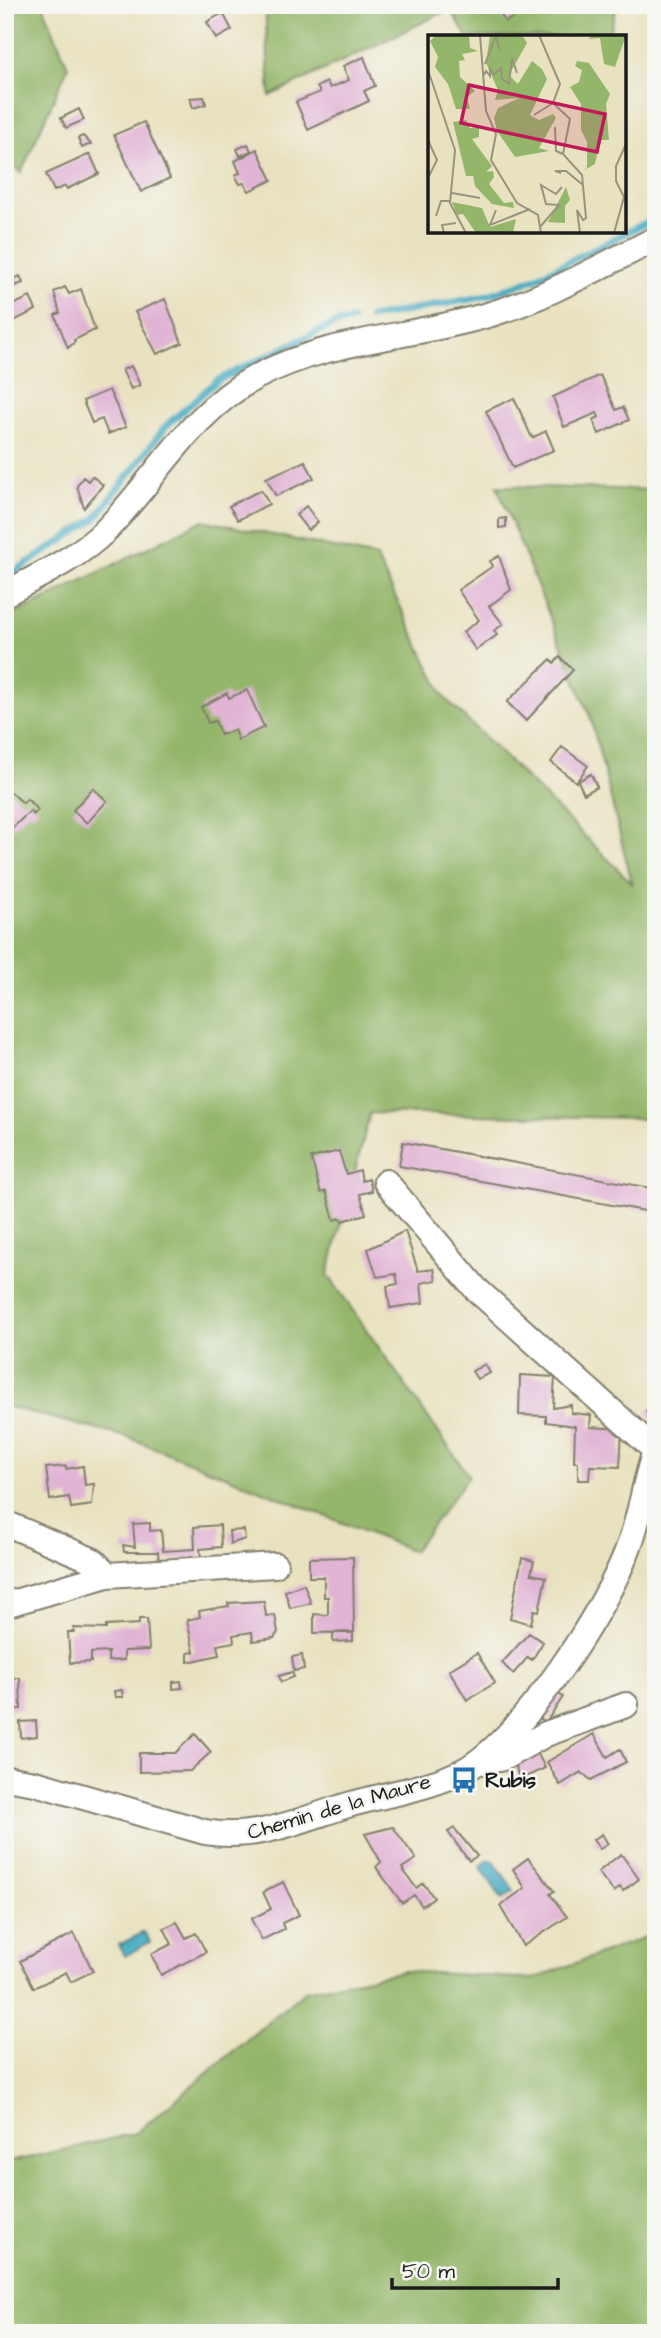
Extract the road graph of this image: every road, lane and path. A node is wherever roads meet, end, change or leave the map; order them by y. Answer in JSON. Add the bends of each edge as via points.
{"nodes":[{"id":1,"x":656,"y":239,"type":"edge"},
{"id":2,"x":5,"y":594,"type":"edge"},
{"id":3,"x":386,"y":1182,"type":"dead end"},
{"id":4,"x":656,"y":1449,"type":"edge"},
{"id":5,"x":5,"y":1522,"type":"edge"},
{"id":6,"x":275,"y":1565,"type":"dead end"},
{"id":7,"x":107,"y":1575,"type":"junction"},
{"id":8,"x":5,"y":1605,"type":"edge"},
{"id":9,"x":626,"y":1705,"type":"dead end"},
{"id":10,"x":477,"y":1762,"type":"junction"},
{"id":11,"x":5,"y":1778,"type":"edge"}],
"edges":[{"from":1,"to":2,"type":"street","via":[[493,314],[339,345],[254,378],[188,429],[102,533]]},
{"from":3,"to":4,"type":"street","name":"Chemin de la Maure","via":[[476,1289]]},
{"from":4,"to":10,"type":"street","name":"Chemin de la Maure","via":[[617,1579],[575,1650],[506,1736]]},
{"from":5,"to":7,"type":"street","via":[[94,1561]]},
{"from":6,"to":7,"type":"street"},
{"from":7,"to":8,"type":"street"},
{"from":9,"to":10,"type":"street","via":[[546,1734],[503,1758]]},
{"from":10,"to":11,"type":"street","name":"Chemin de la Maure","via":[[452,1776],[233,1836]]}]}
